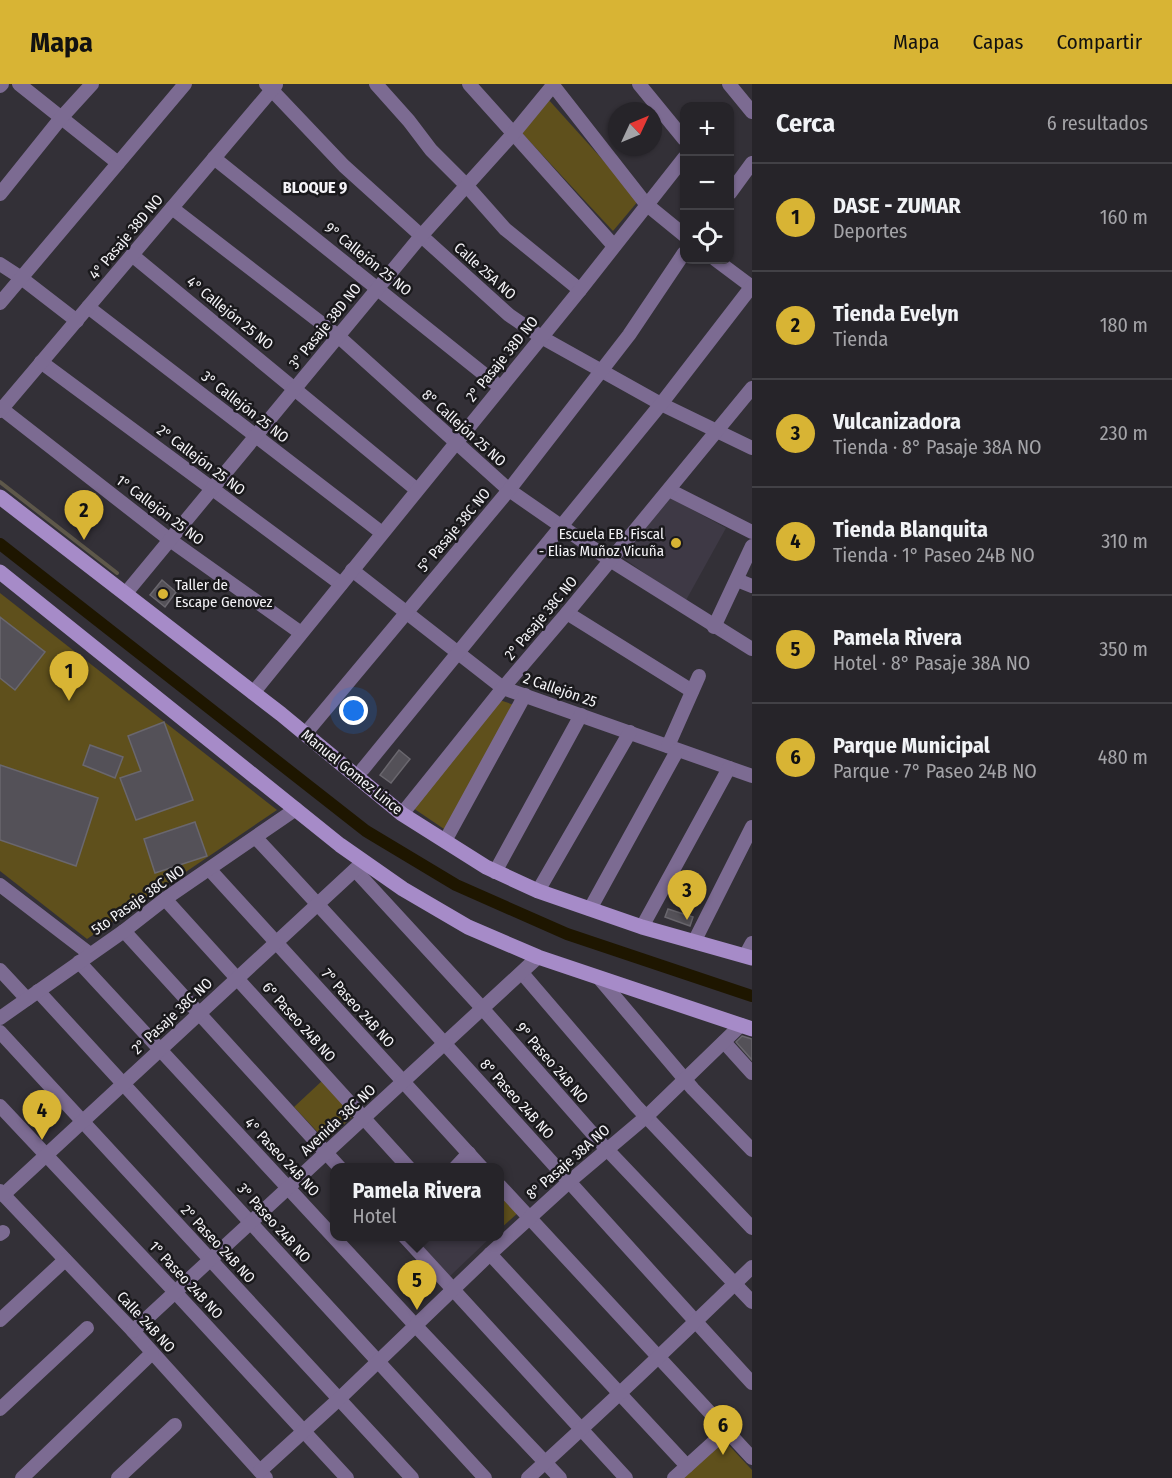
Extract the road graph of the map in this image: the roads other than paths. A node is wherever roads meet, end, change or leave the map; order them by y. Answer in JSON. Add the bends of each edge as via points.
{"nodes":[{"id":1,"x":19,"y":84,"type":"edge"},
{"id":2,"x":92,"y":84,"type":"edge"},
{"id":3,"x":185,"y":84,"type":"edge"},
{"id":4,"x":376,"y":84,"type":"edge"},
{"id":5,"x":469,"y":84,"type":"edge"},
{"id":6,"x":553,"y":84,"type":"edge"},
{"id":7,"x":639,"y":84,"type":"edge"},
{"id":8,"x":729,"y":84,"type":"edge"},
{"id":9,"x":272,"y":86,"type":"edge"},
{"id":10,"x":752,"y":111,"type":"edge"},
{"id":11,"x":61,"y":118,"type":"junction"},
{"id":12,"x":513,"y":134,"type":"junction"},
{"id":13,"x":680,"y":134,"type":"edge"},
{"id":14,"x":214,"y":158,"type":"junction"},
{"id":15,"x":118,"y":163,"type":"junction"},
{"id":16,"x":680,"y":163,"type":"edge"},
{"id":17,"x":752,"y":163,"type":"edge"},
{"id":18,"x":466,"y":185,"type":"junction"},
{"id":19,"x":734,"y":186,"type":"edge"},
{"id":20,"x":0,"y":194,"type":"edge"},
{"id":21,"x":646,"y":204,"type":"junction"},
{"id":22,"x":172,"y":208,"type":"junction"},
{"id":23,"x":680,"y":232,"type":"edge"},
{"id":24,"x":421,"y":236,"type":"junction"},
{"id":25,"x":614,"y":246,"type":"junction"},
{"id":26,"x":132,"y":255,"type":"junction"},
{"id":27,"x":680,"y":259,"type":"edge"},
{"id":28,"x":0,"y":264,"type":"edge"},
{"id":29,"x":721,"y":264,"type":"edge"},
{"id":30,"x":20,"y":277,"type":"junction"},
{"id":31,"x":752,"y":287,"type":"edge"},
{"id":32,"x":378,"y":288,"type":"junction"},
{"id":33,"x":580,"y":290,"type":"junction"},
{"id":34,"x":0,"y":303,"type":"edge"},
{"id":35,"x":88,"y":307,"type":"junction"},
{"id":36,"x":77,"y":321,"type":"junction"},
{"id":37,"x":338,"y":336,"type":"junction"},
{"id":38,"x":541,"y":337,"type":"junction"},
{"id":39,"x":41,"y":362,"type":"junction"},
{"id":40,"x":602,"y":370,"type":"junction"},
{"id":41,"x":500,"y":387,"type":"junction"},
{"id":42,"x":296,"y":388,"type":"junction"},
{"id":43,"x":752,"y":388,"type":"edge"},
{"id":44,"x":661,"y":404,"type":"junction"},
{"id":45,"x":1,"y":410,"type":"edge"},
{"id":46,"x":716,"y":431,"type":"junction"},
{"id":47,"x":255,"y":436,"type":"junction"},
{"id":48,"x":455,"y":442,"type":"junction"},
{"id":49,"x":752,"y":448,"type":"edge"},
{"id":50,"x":212,"y":489,"type":"junction"},
{"id":51,"x":417,"y":489,"type":"junction"},
{"id":52,"x":509,"y":490,"type":"junction"},
{"id":53,"x":669,"y":490,"type":"junction"},
{"id":54,"x":0,"y":497,"type":"edge"},
{"id":55,"x":560,"y":527,"type":"junction"},
{"id":56,"x":752,"y":532,"type":"edge"},
{"id":57,"x":382,"y":533,"type":"junction"},
{"id":58,"x":170,"y":540,"type":"junction"},
{"id":59,"x":752,"y":546,"type":"edge"},
{"id":60,"x":610,"y":560,"type":"junction"},
{"id":61,"x":352,"y":570,"type":"junction"},
{"id":62,"x":0,"y":572,"type":"edge"},
{"id":63,"x":737,"y":580,"type":"junction"},
{"id":64,"x":341,"y":584,"type":"junction"},
{"id":65,"x":752,"y":586,"type":"edge"},
{"id":66,"x":126,"y":593,"type":"junction"},
{"id":67,"x":407,"y":612,"type":"junction"},
{"id":68,"x":567,"y":613,"type":"junction"},
{"id":69,"x":714,"y":627,"type":"junction"},
{"id":70,"x":301,"y":633,"type":"junction"},
{"id":71,"x":752,"y":649,"type":"edge"},
{"id":72,"x":457,"y":652,"type":"junction"},
{"id":73,"x":699,"y":676,"type":"dead end"},
{"id":74,"x":503,"y":688,"type":"junction"},
{"id":75,"x":692,"y":692,"type":"junction"},
{"id":76,"x":253,"y":693,"type":"junction"},
{"id":77,"x":525,"y":695,"type":"junction"},
{"id":78,"x":581,"y":715,"type":"junction"},
{"id":79,"x":630,"y":732,"type":"junction"},
{"id":80,"x":305,"y":734,"type":"junction"},
{"id":81,"x":673,"y":748,"type":"junction"},
{"id":82,"x":729,"y":768,"type":"junction"},
{"id":83,"x":363,"y":769,"type":"dead end"},
{"id":84,"x":752,"y":776,"type":"edge"},
{"id":85,"x":296,"y":809,"type":"junction"},
{"id":86,"x":402,"y":814,"type":"junction"},
{"id":87,"x":752,"y":826,"type":"edge"},
{"id":88,"x":256,"y":838,"type":"junction"},
{"id":89,"x":445,"y":841,"type":"junction"},
{"id":90,"x":360,"y":865,"type":"junction"},
{"id":91,"x":210,"y":870,"type":"junction"},
{"id":92,"x":495,"y":872,"type":"junction"},
{"id":93,"x":0,"y":885,"type":"edge"},
{"id":94,"x":538,"y":891,"type":"junction"},
{"id":95,"x":165,"y":899,"type":"junction"},
{"id":96,"x":317,"y":904,"type":"junction"},
{"id":97,"x":590,"y":909,"type":"junction"},
{"id":98,"x":642,"y":927,"type":"junction"},
{"id":99,"x":124,"y":931,"type":"junction"},
{"id":100,"x":276,"y":942,"type":"junction"},
{"id":101,"x":694,"y":942,"type":"junction"},
{"id":102,"x":750,"y":952,"type":"edge"},
{"id":103,"x":538,"y":957,"type":"junction"},
{"id":104,"x":85,"y":958,"type":"junction"},
{"id":105,"x":0,"y":970,"type":"edge"},
{"id":106,"x":522,"y":973,"type":"junction"},
{"id":107,"x":599,"y":978,"type":"junction"},
{"id":108,"x":236,"y":979,"type":"junction"},
{"id":109,"x":33,"y":995,"type":"junction"},
{"id":110,"x":483,"y":1009,"type":"junction"},
{"id":111,"x":200,"y":1013,"type":"junction"},
{"id":112,"x":0,"y":1018,"type":"edge"},
{"id":113,"x":747,"y":1027,"type":"edge"},
{"id":114,"x":0,"y":1032,"type":"edge"},
{"id":115,"x":724,"y":1042,"type":"junction"},
{"id":116,"x":445,"y":1043,"type":"junction"},
{"id":117,"x":160,"y":1050,"type":"junction"},
{"id":118,"x":752,"y":1073,"type":"edge"},
{"id":119,"x":685,"y":1079,"type":"junction"},
{"id":120,"x":403,"y":1082,"type":"junction"},
{"id":121,"x":123,"y":1084,"type":"junction"},
{"id":122,"x":0,"y":1106,"type":"edge"},
{"id":123,"x":647,"y":1116,"type":"junction"},
{"id":124,"x":364,"y":1119,"type":"junction"},
{"id":125,"x":82,"y":1122,"type":"junction"},
{"id":126,"x":608,"y":1149,"type":"junction"},
{"id":127,"x":752,"y":1150,"type":"edge"},
{"id":128,"x":327,"y":1153,"type":"junction"},
{"id":129,"x":469,"y":1153,"type":"junction"},
{"id":130,"x":46,"y":1155,"type":"junction"},
{"id":131,"x":336,"y":1163,"type":"edge"},
{"id":132,"x":405,"y":1163,"type":"edge"},
{"id":133,"x":459,"y":1163,"type":"edge"},
{"id":134,"x":478,"y":1163,"type":"edge"},
{"id":135,"x":570,"y":1181,"type":"junction"},
{"id":136,"x":288,"y":1188,"type":"junction"},
{"id":137,"x":504,"y":1190,"type":"edge"},
{"id":138,"x":2,"y":1193,"type":"edge"},
{"id":139,"x":530,"y":1218,"type":"junction"},
{"id":140,"x":251,"y":1223,"type":"junction"},
{"id":141,"x":752,"y":1228,"type":"edge"},
{"id":142,"x":330,"y":1233,"type":"edge"},
{"id":143,"x":337,"y":1241,"type":"edge"},
{"id":144,"x":409,"y":1241,"type":"edge"},
{"id":145,"x":490,"y":1254,"type":"junction"},
{"id":146,"x":65,"y":1260,"type":"junction"},
{"id":147,"x":211,"y":1260,"type":"junction"},
{"id":148,"x":752,"y":1267,"type":"edge"},
{"id":149,"x":735,"y":1284,"type":"junction"},
{"id":150,"x":452,"y":1289,"type":"junction"},
{"id":151,"x":176,"y":1292,"type":"junction"},
{"id":152,"x":752,"y":1302,"type":"edge"},
{"id":153,"x":0,"y":1320,"type":"edge"},
{"id":154,"x":696,"y":1323,"type":"junction"},
{"id":155,"x":414,"y":1324,"type":"junction"},
{"id":156,"x":87,"y":1328,"type":"dead end"},
{"id":157,"x":133,"y":1331,"type":"junction"},
{"id":158,"x":152,"y":1353,"type":"junction"},
{"id":159,"x":658,"y":1356,"type":"junction"},
{"id":160,"x":377,"y":1362,"type":"junction"},
{"id":161,"x":752,"y":1383,"type":"edge"},
{"id":162,"x":620,"y":1394,"type":"junction"},
{"id":163,"x":339,"y":1399,"type":"junction"},
{"id":164,"x":0,"y":1409,"type":"edge"},
{"id":165,"x":175,"y":1425,"type":"dead end"},
{"id":166,"x":581,"y":1430,"type":"junction"},
{"id":167,"x":727,"y":1430,"type":"junction"},
{"id":168,"x":304,"y":1431,"type":"junction"},
{"id":169,"x":752,"y":1458,"type":"edge"},
{"id":170,"x":545,"y":1462,"type":"junction"},
{"id":171,"x":687,"y":1466,"type":"junction"},
{"id":172,"x":263,"y":1474,"type":"edge"},
{"id":173,"x":22,"y":1478,"type":"edge"},
{"id":174,"x":118,"y":1478,"type":"edge"},
{"id":175,"x":347,"y":1478,"type":"edge"},
{"id":176,"x":412,"y":1478,"type":"edge"},
{"id":177,"x":484,"y":1478,"type":"edge"},
{"id":178,"x":528,"y":1478,"type":"edge"},
{"id":179,"x":560,"y":1478,"type":"edge"},
{"id":180,"x":626,"y":1478,"type":"edge"},
{"id":181,"x":674,"y":1478,"type":"edge"}],
"edges":[{"from":1,"to":11,"type":"street"},
{"from":2,"to":11,"type":"street"},
{"from":3,"to":15,"type":"street"},
{"from":4,"to":18,"type":"street"},
{"from":5,"to":12,"type":"street"},
{"from":6,"to":12,"type":"street","name":"3° Pasaje 38D NO"},
{"from":6,"to":21,"type":"street"},
{"from":7,"to":13,"type":"street"},
{"from":8,"to":10,"type":"street"},
{"from":9,"to":14,"type":"street","name":"4° Pasaje 38D NO"},
{"from":9,"to":24,"type":"street","name":"Calle 25A NO","via":[[345,166]]},
{"from":11,"to":15,"type":"street"},
{"from":11,"to":20,"type":"street"},
{"from":12,"to":18,"type":"street","name":"3° Pasaje 38D NO"},
{"from":12,"to":25,"type":"street"},
{"from":14,"to":22,"type":"street","name":"4° Pasaje 38D NO"},
{"from":14,"to":32,"type":"street","name":"9° Callejón 25 NO"},
{"from":15,"to":30,"type":"street"},
{"from":16,"to":21,"type":"street","name":"2° Pasaje 38D NO"},
{"from":17,"to":19,"type":"street"},
{"from":18,"to":24,"type":"street","name":"3° Pasaje 38D NO"},
{"from":18,"to":33,"type":"street","via":[[505,229]]},
{"from":21,"to":23,"type":"street"},
{"from":21,"to":25,"type":"street","name":"2° Pasaje 38D NO"},
{"from":22,"to":26,"type":"street","name":"4° Pasaje 38D NO"},
{"from":22,"to":37,"type":"street","name":"8° Callejón 25 NO"},
{"from":24,"to":32,"type":"street","name":"3° Pasaje 38D NO"},
{"from":24,"to":38,"type":"street","name":"Calle 25A NO","via":[[508,315]]},
{"from":25,"to":33,"type":"street","name":"2° Pasaje 38D NO"},
{"from":26,"to":35,"type":"street","name":"4° Pasaje 38D NO"},
{"from":26,"to":42,"type":"street","name":"4° Callejón 25 NO"},
{"from":27,"to":40,"type":"street","name":"5° Pasaje 38C NO"},
{"from":28,"to":30,"type":"street"},
{"from":29,"to":31,"type":"street"},
{"from":30,"to":34,"type":"street"},
{"from":30,"to":36,"type":"street"},
{"from":31,"to":44,"type":"street"},
{"from":32,"to":37,"type":"street","name":"3° Pasaje 38D NO"},
{"from":32,"to":41,"type":"street","name":"9° Callejón 25 NO"},
{"from":33,"to":38,"type":"street","name":"2° Pasaje 38D NO"},
{"from":35,"to":36,"type":"street","name":"4° Pasaje 38D NO"},
{"from":35,"to":47,"type":"street","name":"3° Callejón 25 NO"},
{"from":36,"to":39,"type":"street","name":"4° Pasaje 38D NO"},
{"from":37,"to":42,"type":"street","name":"3° Pasaje 38D NO"},
{"from":37,"to":48,"type":"street","name":"8° Callejón 25 NO"},
{"from":38,"to":40,"type":"street","name":"Calle 25A NO"},
{"from":38,"to":41,"type":"street","name":"2° Pasaje 38D NO"},
{"from":39,"to":45,"type":"street","name":"4° Pasaje 38D NO"},
{"from":39,"to":50,"type":"street","name":"2° Callejón 25 NO"},
{"from":40,"to":44,"type":"street","name":"Calle 25A NO"},
{"from":40,"to":52,"type":"street","name":"5° Pasaje 38C NO"},
{"from":41,"to":48,"type":"street","name":"2° Pasaje 38D NO"},
{"from":42,"to":47,"type":"street","name":"3° Pasaje 38D NO"},
{"from":42,"to":51,"type":"street","name":"4° Callejón 25 NO"},
{"from":43,"to":46,"type":"street","name":"2° Pasaje 38C NO"},
{"from":44,"to":46,"type":"street","name":"Calle 25A NO"},
{"from":44,"to":55,"type":"street"},
{"from":45,"to":58,"type":"street","name":"1° Callejón 25 NO"},
{"from":46,"to":49,"type":"street","name":"Calle 25A NO"},
{"from":46,"to":53,"type":"street","name":"2° Pasaje 38C NO"},
{"from":47,"to":50,"type":"street","name":"3° Pasaje 38D NO"},
{"from":47,"to":57,"type":"street","name":"3° Callejón 25 NO"},
{"from":48,"to":51,"type":"street","name":"2° Pasaje 38D NO"},
{"from":48,"to":52,"type":"street","name":"8° Callejón 25 NO"},
{"from":50,"to":58,"type":"street","name":"3° Pasaje 38D NO"},
{"from":50,"to":64,"type":"street","name":"2° Callejón 25 NO"},
{"from":51,"to":57,"type":"street","name":"2° Pasaje 38D NO"},
{"from":52,"to":55,"type":"street","name":"8° Callejón 25 NO"},
{"from":52,"to":67,"type":"street","name":"5° Pasaje 38C NO"},
{"from":53,"to":56,"type":"street"},
{"from":53,"to":60,"type":"street","name":"2° Pasaje 38C NO"},
{"from":54,"to":66,"type":"main road","name":"Manuel Gomez Lince"},
{"from":55,"to":60,"type":"street","name":"8° Callejón 25 NO"},
{"from":55,"to":72,"type":"street"},
{"from":57,"to":61,"type":"street","name":"2° Pasaje 38D NO"},
{"from":58,"to":66,"type":"street","name":"3° Pasaje 38D NO"},
{"from":58,"to":70,"type":"street","name":"1° Callejón 25 NO"},
{"from":59,"to":63,"type":"street"},
{"from":60,"to":68,"type":"street","name":"2° Pasaje 38C NO"},
{"from":60,"to":69,"type":"street","name":"8° Callejón 25 NO"},
{"from":61,"to":64,"type":"street","name":"2° Pasaje 38D NO"},
{"from":61,"to":67,"type":"street","name":"2 Callejón 25"},
{"from":62,"to":85,"type":"main road"},
{"from":63,"to":65,"type":"street"},
{"from":63,"to":69,"type":"street"},
{"from":64,"to":70,"type":"street","name":"2° Pasaje 38D NO"},
{"from":66,"to":76,"type":"main road","name":"Manuel Gomez Lince"},
{"from":67,"to":72,"type":"street","name":"2 Callejón 25"},
{"from":67,"to":80,"type":"street","name":"5° Pasaje 38C NO"},
{"from":68,"to":74,"type":"street","name":"2° Pasaje 38C NO"},
{"from":68,"to":75,"type":"street"},
{"from":69,"to":71,"type":"street","name":"8° Callejón 25 NO"},
{"from":70,"to":76,"type":"street","name":"2° Pasaje 38D NO"},
{"from":72,"to":74,"type":"street","name":"2 Callejón 25"},
{"from":72,"to":83,"type":"street"},
{"from":73,"to":75,"type":"street"},
{"from":74,"to":77,"type":"street","name":"2 Callejón 25"},
{"from":74,"to":86,"type":"street","name":"2° Pasaje 38C NO"},
{"from":75,"to":81,"type":"street"},
{"from":76,"to":80,"type":"main road","name":"Manuel Gomez Lince"},
{"from":77,"to":78,"type":"street","name":"2 Callejón 25"},
{"from":77,"to":89,"type":"street"},
{"from":78,"to":79,"type":"street","name":"2 Callejón 25"},
{"from":78,"to":92,"type":"street"},
{"from":79,"to":81,"type":"street","name":"2 Callejón 25"},
{"from":79,"to":94,"type":"street"},
{"from":80,"to":86,"type":"main road","name":"Manuel Gomez Lince"},
{"from":81,"to":82,"type":"street","name":"2 Callejón 25"},
{"from":81,"to":97,"type":"street"},
{"from":82,"to":84,"type":"street","name":"2 Callejón 25"},
{"from":82,"to":98,"type":"street"},
{"from":85,"to":88,"type":"street","name":"5to Pasaje 38C NO"},
{"from":85,"to":90,"type":"main road"},
{"from":86,"to":89,"type":"main road","name":"Manuel Gomez Lince"},
{"from":87,"to":101,"type":"street"},
{"from":88,"to":91,"type":"street","name":"5to Pasaje 38C NO"},
{"from":88,"to":96,"type":"street","name":"8° Paseo 24B NO"},
{"from":89,"to":92,"type":"main road","name":"Manuel Gomez Lince"},
{"from":90,"to":96,"type":"street","name":"2° Pasaje 38C NO"},
{"from":90,"to":103,"type":"main road","via":[[468,927]]},
{"from":90,"to":110,"type":"street","name":"9° Paseo 24B NO"},
{"from":91,"to":95,"type":"street","name":"5to Pasaje 38C NO"},
{"from":91,"to":100,"type":"street","name":"7° Paseo 24B NO"},
{"from":92,"to":94,"type":"main road","name":"Manuel Gomez Lince"},
{"from":93,"to":104,"type":"street","name":"4° Paseo 24B NO"},
{"from":94,"to":97,"type":"main road","name":"Manuel Gomez Lince"},
{"from":95,"to":99,"type":"street","name":"5to Pasaje 38C NO"},
{"from":95,"to":108,"type":"street","name":"6° Paseo 24B NO"},
{"from":96,"to":100,"type":"street","name":"2° Pasaje 38C NO"},
{"from":96,"to":116,"type":"street","name":"8° Paseo 24B NO"},
{"from":97,"to":98,"type":"main road","name":"Manuel Gomez Lince"},
{"from":98,"to":101,"type":"main road","name":"Manuel Gomez Lince"},
{"from":99,"to":104,"type":"street","name":"5to Pasaje 38C NO"},
{"from":99,"to":111,"type":"street"},
{"from":100,"to":108,"type":"street","name":"2° Pasaje 38C NO"},
{"from":100,"to":120,"type":"street","name":"7° Paseo 24B NO"},
{"from":101,"to":102,"type":"main road","name":"Manuel Gomez Lince"},
{"from":103,"to":106,"type":"street","name":"Avenida 38C NO"},
{"from":103,"to":107,"type":"main road"},
{"from":104,"to":109,"type":"street","name":"5to Pasaje 38C NO"},
{"from":104,"to":117,"type":"street","name":"4° Paseo 24B NO"},
{"from":105,"to":109,"type":"street","name":"3° Paseo 24B NO"},
{"from":106,"to":110,"type":"street","name":"Avenida 38C NO"},
{"from":106,"to":123,"type":"street"},
{"from":107,"to":113,"type":"main road"},
{"from":107,"to":119,"type":"street"},
{"from":108,"to":111,"type":"street","name":"2° Pasaje 38C NO"},
{"from":108,"to":124,"type":"street","name":"6° Paseo 24B NO"},
{"from":109,"to":112,"type":"street","name":"5to Pasaje 38C NO"},
{"from":109,"to":121,"type":"street","name":"3° Paseo 24B NO"},
{"from":110,"to":116,"type":"street","name":"Avenida 38C NO"},
{"from":110,"to":126,"type":"street","name":"9° Paseo 24B NO"},
{"from":111,"to":117,"type":"street","name":"2° Pasaje 38C NO"},
{"from":111,"to":128,"type":"street"},
{"from":113,"to":115,"type":"street","name":"8° Pasaje 38A NO"},
{"from":114,"to":125,"type":"street","name":"2° Paseo 24B NO"},
{"from":115,"to":118,"type":"street"},
{"from":115,"to":119,"type":"street","name":"8° Pasaje 38A NO"},
{"from":116,"to":120,"type":"street","name":"Avenida 38C NO"},
{"from":116,"to":135,"type":"street","name":"8° Paseo 24B NO"},
{"from":117,"to":121,"type":"street","name":"2° Pasaje 38C NO"},
{"from":117,"to":136,"type":"street","name":"4° Paseo 24B NO"},
{"from":119,"to":123,"type":"street","name":"8° Pasaje 38A NO"},
{"from":119,"to":127,"type":"street"},
{"from":120,"to":124,"type":"street","name":"Avenida 38C NO"},
{"from":120,"to":129,"type":"street","name":"7° Paseo 24B NO"},
{"from":121,"to":125,"type":"street","name":"2° Pasaje 38C NO"},
{"from":121,"to":140,"type":"street","name":"3° Paseo 24B NO"},
{"from":122,"to":130,"type":"street","name":"1° Paseo 24B NO"},
{"from":123,"to":126,"type":"street","name":"8° Pasaje 38A NO"},
{"from":123,"to":141,"type":"street"},
{"from":124,"to":128,"type":"street","name":"Avenida 38C NO"},
{"from":124,"to":132,"type":"street","name":"6° Paseo 24B NO"},
{"from":125,"to":130,"type":"street","name":"2° Pasaje 38C NO"},
{"from":125,"to":147,"type":"street","name":"2° Paseo 24B NO"},
{"from":126,"to":135,"type":"street","name":"8° Pasaje 38A NO"},
{"from":126,"to":149,"type":"street","name":"9° Paseo 24B NO"},
{"from":128,"to":131,"type":"street"},
{"from":128,"to":136,"type":"street","name":"Avenida 38C NO"},
{"from":129,"to":133,"type":"street"},
{"from":129,"to":134,"type":"street","name":"7° Paseo 24B NO"},
{"from":130,"to":138,"type":"street","name":"2° Pasaje 38C NO"},
{"from":130,"to":151,"type":"street","name":"1° Paseo 24B NO"},
{"from":135,"to":139,"type":"street","name":"8° Pasaje 38A NO"},
{"from":135,"to":154,"type":"street","name":"8° Paseo 24B NO"},
{"from":136,"to":140,"type":"street","name":"Avenida 38C NO"},
{"from":136,"to":142,"type":"street","name":"4° Paseo 24B NO"},
{"from":137,"to":139,"type":"street"},
{"from":138,"to":146,"type":"street","name":"Calle 24B NO"},
{"from":139,"to":145,"type":"street","name":"8° Pasaje 38A NO"},
{"from":139,"to":159,"type":"street"},
{"from":140,"to":147,"type":"street","name":"Avenida 38C NO"},
{"from":140,"to":160,"type":"street","name":"3° Paseo 24B NO"},
{"from":143,"to":155,"type":"street","name":"4° Paseo 24B NO"},
{"from":144,"to":150,"type":"street"},
{"from":145,"to":150,"type":"street","name":"8° Pasaje 38A NO"},
{"from":145,"to":162,"type":"street"},
{"from":146,"to":153,"type":"street"},
{"from":146,"to":157,"type":"street","name":"Calle 24B NO"},
{"from":147,"to":151,"type":"street","name":"Avenida 38C NO"},
{"from":147,"to":163,"type":"street","name":"2° Paseo 24B NO"},
{"from":148,"to":149,"type":"street"},
{"from":149,"to":152,"type":"street","name":"9° Paseo 24B NO"},
{"from":149,"to":154,"type":"street"},
{"from":150,"to":155,"type":"street","name":"8° Pasaje 38A NO"},
{"from":150,"to":166,"type":"street"},
{"from":151,"to":157,"type":"street","name":"Avenida 38C NO"},
{"from":151,"to":168,"type":"street","name":"1° Paseo 24B NO"},
{"from":154,"to":159,"type":"street"},
{"from":154,"to":161,"type":"street","name":"8° Paseo 24B NO"},
{"from":155,"to":160,"type":"street","name":"8° Pasaje 38A NO"},
{"from":155,"to":170,"type":"street","name":"4° Paseo 24B NO"},
{"from":156,"to":164,"type":"street"},
{"from":157,"to":158,"type":"street","name":"Calle 24B NO"},
{"from":158,"to":172,"type":"street","name":"Calle 24B NO"},
{"from":158,"to":173,"type":"street"},
{"from":159,"to":162,"type":"street"},
{"from":159,"to":167,"type":"street"},
{"from":160,"to":163,"type":"street","name":"8° Pasaje 38A NO"},
{"from":160,"to":177,"type":"street","name":"3° Paseo 24B NO"},
{"from":162,"to":166,"type":"street"},
{"from":162,"to":171,"type":"street"},
{"from":163,"to":168,"type":"street","name":"8° Pasaje 38A NO"},
{"from":163,"to":176,"type":"street","name":"2° Paseo 24B NO"},
{"from":165,"to":174,"type":"street"},
{"from":166,"to":170,"type":"street"},
{"from":166,"to":180,"type":"street"},
{"from":167,"to":169,"type":"street"},
{"from":167,"to":171,"type":"street"},
{"from":168,"to":172,"type":"street","name":"8° Pasaje 38A NO"},
{"from":168,"to":175,"type":"street","name":"1° Paseo 24B NO"},
{"from":170,"to":178,"type":"street"},
{"from":170,"to":179,"type":"street","name":"4° Paseo 24B NO"},
{"from":171,"to":181,"type":"street"}]}
